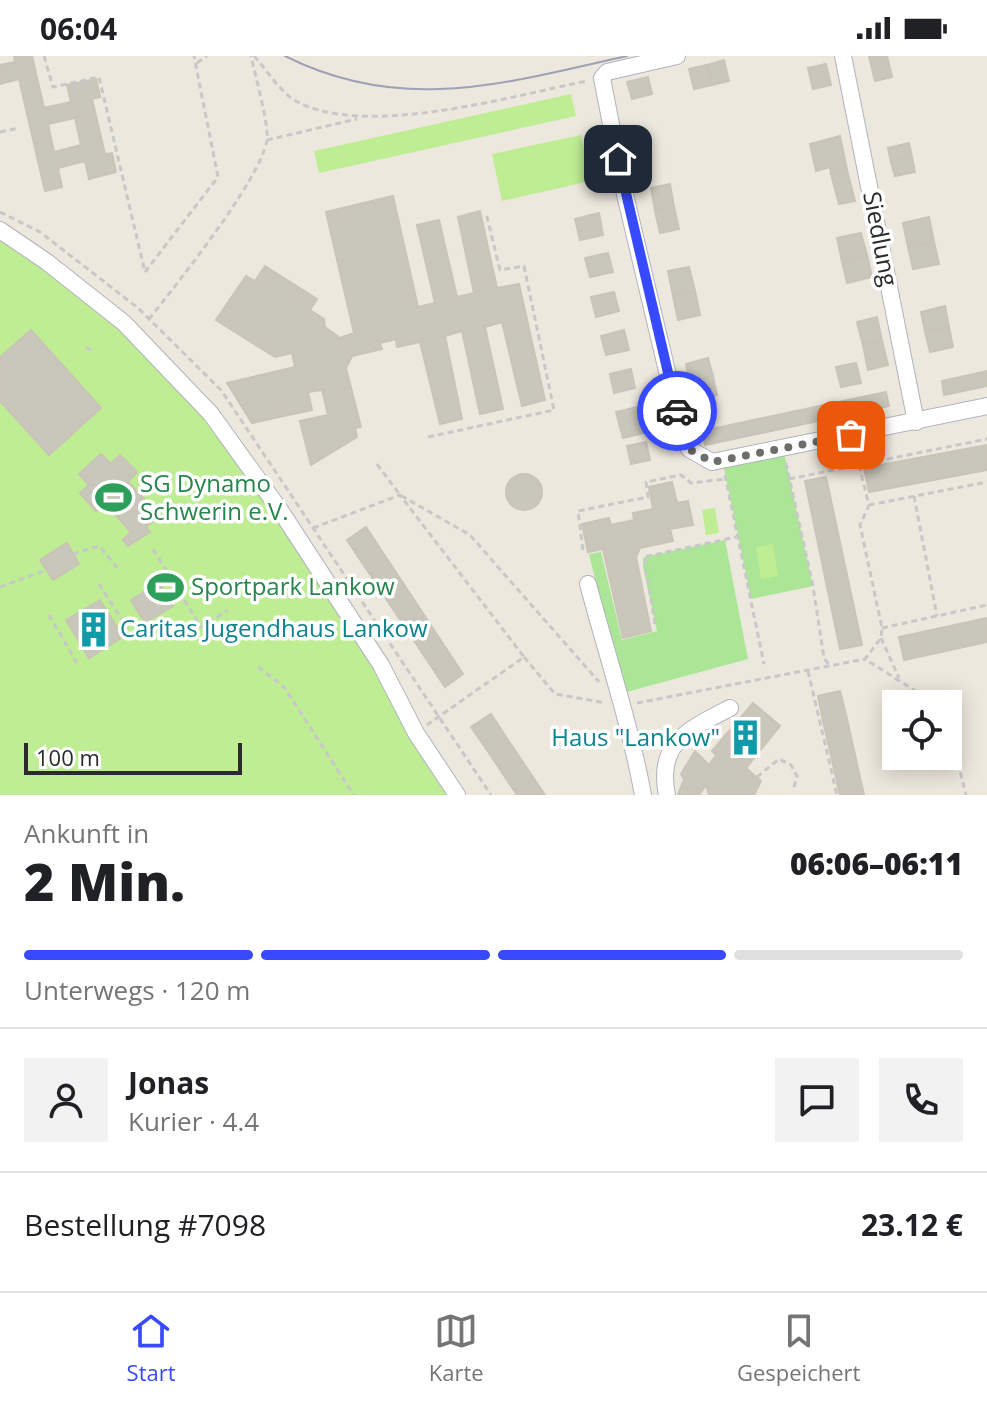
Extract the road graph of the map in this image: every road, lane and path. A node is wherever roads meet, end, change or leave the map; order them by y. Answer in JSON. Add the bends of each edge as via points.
{"nodes":[{"id":1,"x":44,"y":56,"type":"edge"},
{"id":2,"x":194,"y":56,"type":"edge"},
{"id":3,"x":207,"y":56,"type":"edge"},
{"id":4,"x":253,"y":56,"type":"edge"},
{"id":5,"x":677,"y":56,"type":"edge"},
{"id":6,"x":843,"y":56,"type":"edge"},
{"id":7,"x":197,"y":63,"type":"junction"},
{"id":8,"x":602,"y":78,"type":"junction"},
{"id":9,"x":361,"y":118,"type":"junction"},
{"id":10,"x":19,"y":128,"type":"dead end"},
{"id":11,"x":0,"y":132,"type":"edge"},
{"id":12,"x":267,"y":140,"type":"junction"},
{"id":13,"x":486,"y":213,"type":"dead end"},
{"id":14,"x":0,"y":230,"type":"edge"},
{"id":15,"x":149,"y":319,"type":"dead end"},
{"id":16,"x":86,"y":347,"type":"dead end"},
{"id":17,"x":92,"y":351,"type":"dead end"},
{"id":18,"x":987,"y":406,"type":"edge"},
{"id":19,"x":916,"y":422,"type":"junction"},
{"id":20,"x":851,"y":435,"type":"junction"},
{"id":21,"x":428,"y":437,"type":"dead end"},
{"id":22,"x":987,"y":439,"type":"edge"},
{"id":23,"x":783,"y":448,"type":"junction"},
{"id":24,"x":722,"y":459,"type":"junction"},
{"id":25,"x":377,"y":464,"type":"dead end"},
{"id":26,"x":859,"y":465,"type":"junction"},
{"id":27,"x":726,"y":479,"type":"junction"},
{"id":28,"x":789,"y":479,"type":"junction"},
{"id":29,"x":987,"y":482,"type":"edge"},
{"id":30,"x":400,"y":495,"type":"junction"},
{"id":31,"x":914,"y":496,"type":"junction"},
{"id":32,"x":869,"y":505,"type":"junction"},
{"id":33,"x":313,"y":528,"type":"dead end"},
{"id":34,"x":736,"y":537,"type":"junction"},
{"id":35,"x":153,"y":549,"type":"dead end"},
{"id":36,"x":583,"y":550,"type":"dead end"},
{"id":37,"x":73,"y":554,"type":"dead end"},
{"id":38,"x":46,"y":570,"type":"dead end"},
{"id":39,"x":120,"y":571,"type":"dead end"},
{"id":40,"x":99,"y":584,"type":"dead end"},
{"id":41,"x":588,"y":584,"type":"dead end"},
{"id":42,"x":0,"y":587,"type":"edge"},
{"id":43,"x":987,"y":605,"type":"edge"},
{"id":44,"x":228,"y":610,"type":"dead end"},
{"id":45,"x":49,"y":615,"type":"dead end"},
{"id":46,"x":937,"y":616,"type":"junction"},
{"id":47,"x":655,"y":624,"type":"dead end"},
{"id":48,"x":882,"y":628,"type":"junction"},
{"id":49,"x":128,"y":629,"type":"dead end"},
{"id":50,"x":881,"y":638,"type":"junction"},
{"id":51,"x":524,"y":657,"type":"junction"},
{"id":52,"x":865,"y":659,"type":"junction"},
{"id":53,"x":77,"y":663,"type":"dead end"},
{"id":54,"x":764,"y":664,"type":"dead end"},
{"id":55,"x":831,"y":666,"type":"junction"},
{"id":56,"x":258,"y":667,"type":"dead end"},
{"id":57,"x":808,"y":671,"type":"junction"},
{"id":58,"x":900,"y":681,"type":"junction"},
{"id":59,"x":600,"y":683,"type":"dead end"},
{"id":60,"x":914,"y":690,"type":"edge"},
{"id":61,"x":620,"y":706,"type":"junction"},
{"id":62,"x":730,"y":708,"type":"dead end"},
{"id":63,"x":416,"y":733,"type":"junction"},
{"id":64,"x":960,"y":770,"type":"edge"},
{"id":65,"x":757,"y":777,"type":"dead end"},
{"id":66,"x":794,"y":787,"type":"dead end"},
{"id":67,"x":354,"y":795,"type":"edge"},
{"id":68,"x":457,"y":795,"type":"edge"},
{"id":69,"x":643,"y":795,"type":"edge"},
{"id":70,"x":667,"y":795,"type":"edge"},
{"id":71,"x":837,"y":795,"type":"edge"},
{"id":72,"x":966,"y":795,"type":"edge"}],
"edges":[{"from":1,"to":7,"type":"path","via":[[53,87],[99,77],[145,272],[218,177]]},
{"from":2,"to":7,"type":"path"},
{"from":3,"to":7,"type":"path"},
{"from":4,"to":9,"type":"path","via":[[295,101]]},
{"from":4,"to":12,"type":"path"},
{"from":5,"to":8,"type":"street","via":[[607,72]]},
{"from":6,"to":19,"type":"street","name":"Siedlung"},
{"from":8,"to":9,"type":"path","via":[[428,112]]},
{"from":8,"to":24,"type":"street","via":[[681,430],[689,449],[712,462]]},
{"from":9,"to":12,"type":"path"},
{"from":10,"to":11,"type":"path"},
{"from":12,"to":15,"type":"path","via":[[249,180]]},
{"from":13,"to":21,"type":"path","via":[[500,270],[524,266],[554,410]]},
{"from":14,"to":63,"type":"street","via":[[124,323],[211,414],[381,665]]},
{"from":16,"to":17,"type":"path"},
{"from":18,"to":19,"type":"street"},
{"from":19,"to":20,"type":"street"},
{"from":20,"to":23,"type":"street"},
{"from":20,"to":26,"type":"path"},
{"from":22,"to":26,"type":"path"},
{"from":23,"to":24,"type":"street"},
{"from":23,"to":28,"type":"path"},
{"from":24,"to":27,"type":"path"},
{"from":25,"to":30,"type":"path"},
{"from":26,"to":28,"type":"path"},
{"from":26,"to":32,"type":"path"},
{"from":27,"to":34,"type":"path"},
{"from":27,"to":36,"type":"path","via":[[691,483],[681,475],[646,482],[648,497],[578,511]]},
{"from":28,"to":55,"type":"path","via":[[824,658]]},
{"from":29,"to":31,"type":"path"},
{"from":30,"to":33,"type":"path"},
{"from":30,"to":51,"type":"path"},
{"from":30,"to":59,"type":"path","via":[[470,535]]},
{"from":31,"to":32,"type":"path"},
{"from":31,"to":46,"type":"path"},
{"from":32,"to":48,"type":"path","via":[[860,525]]},
{"from":34,"to":47,"type":"path","via":[[644,557]]},
{"from":34,"to":54,"type":"path"},
{"from":35,"to":44,"type":"path","via":[[201,627]]},
{"from":37,"to":39,"type":"path","via":[[99,546]]},
{"from":38,"to":42,"type":"path"},
{"from":40,"to":49,"type":"path"},
{"from":41,"to":61,"type":"street"},
{"from":43,"to":46,"type":"path"},
{"from":45,"to":53,"type":"path"},
{"from":46,"to":48,"type":"path"},
{"from":48,"to":50,"type":"path"},
{"from":50,"to":52,"type":"path"},
{"from":50,"to":58,"type":"path"},
{"from":51,"to":61,"type":"path","via":[[555,694]]},
{"from":51,"to":63,"type":"path"},
{"from":52,"to":55,"type":"path"},
{"from":52,"to":58,"type":"path"},
{"from":55,"to":57,"type":"path"},
{"from":56,"to":67,"type":"path","via":[[284,687]]},
{"from":57,"to":61,"type":"path"},
{"from":57,"to":71,"type":"path"},
{"from":58,"to":60,"type":"path"},
{"from":61,"to":69,"type":"street","via":[[630,728]]},
{"from":62,"to":70,"type":"street","via":[[671,747],[665,765]]},
{"from":63,"to":68,"type":"street"},
{"from":64,"to":72,"type":"path"},
{"from":65,"to":66,"type":"path","via":[[779,759],[797,776]]}]}
